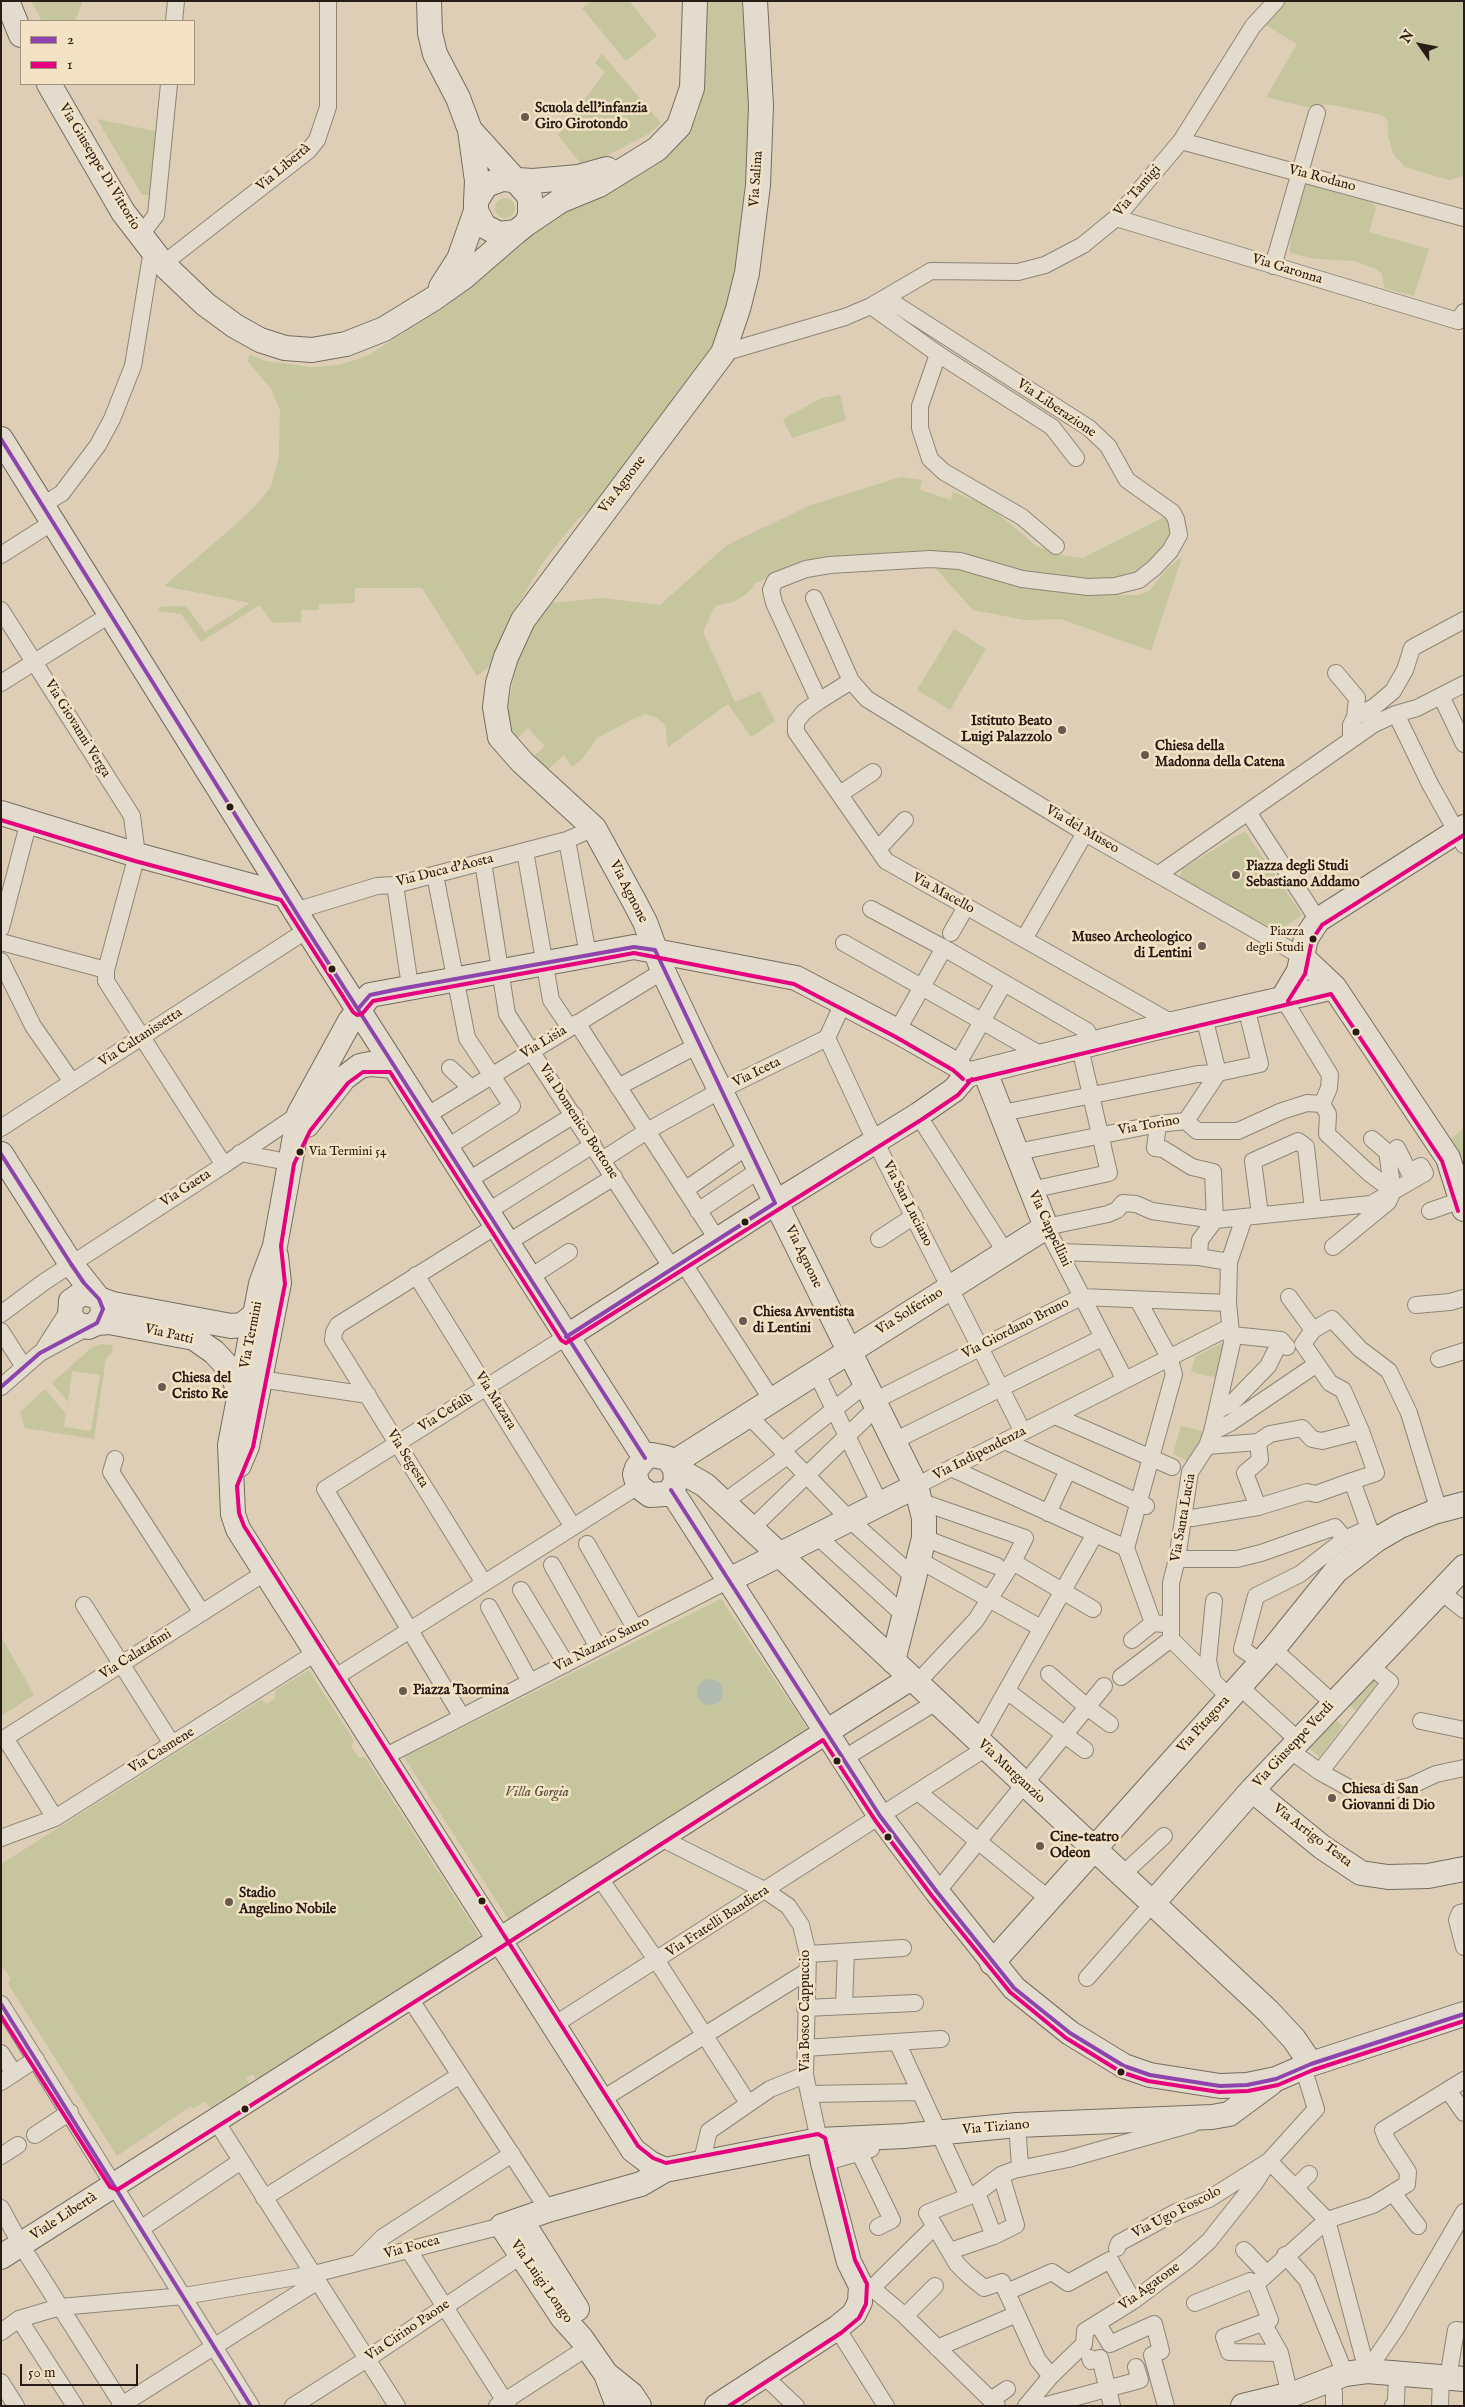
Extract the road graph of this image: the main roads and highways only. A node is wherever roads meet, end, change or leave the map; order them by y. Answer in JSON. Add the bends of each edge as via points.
{"nodes":[{"id":1,"x":8,"y":1,"type":"edge"},
{"id":2,"x":429,"y":1,"type":"edge"},
{"id":3,"x":695,"y":1,"type":"edge"},
{"id":4,"x":755,"y":1,"type":"edge"},
{"id":5,"x":1,"y":12,"type":"edge"},
{"id":6,"x":20,"y":34,"type":"edge"},
{"id":7,"x":50,"y":85,"type":"edge"},
{"id":8,"x":470,"y":130,"type":"junction"},
{"id":9,"x":637,"y":161,"type":"junction"},
{"id":10,"x":515,"y":181,"type":"junction"},
{"id":11,"x":476,"y":206,"type":"junction"},
{"id":12,"x":521,"y":228,"type":"junction"},
{"id":13,"x":433,"y":299,"type":"junction"},
{"id":14,"x":723,"y":353,"type":"joint"},
{"id":15,"x":1,"y":439,"type":"edge"},
{"id":16,"x":1,"y":813,"type":"edge"},
{"id":17,"x":1461,"y":834,"type":"edge"},
{"id":18,"x":264,"y":863,"type":"junction"},
{"id":19,"x":248,"y":886,"type":"junction"},
{"id":20,"x":296,"y":912,"type":"junction"},
{"id":21,"x":1301,"y":956,"type":"junction"},
{"id":22,"x":659,"y":961,"type":"junction"},
{"id":23,"x":338,"y":978,"type":"junction"},
{"id":24,"x":1334,"y":987,"type":"junction"},
{"id":25,"x":1283,"y":998,"type":"junction"},
{"id":26,"x":358,"y":1009,"type":"junction"},
{"id":27,"x":338,"y":1044,"type":"junction"},
{"id":28,"x":394,"y":1066,"type":"junction"},
{"id":29,"x":970,"y":1071,"type":"junction"},
{"id":30,"x":1,"y":1154,"type":"edge"},
{"id":31,"x":288,"y":1162,"type":"junction"},
{"id":32,"x":774,"y":1202,"type":"junction"},
{"id":33,"x":1462,"y":1204,"type":"edge"},
{"id":34,"x":1046,"y":1227,"type":"joint"},
{"id":35,"x":85,"y":1300,"type":"junction"},
{"id":36,"x":263,"y":1319,"type":"junction"},
{"id":37,"x":92,"y":1325,"type":"junction"},
{"id":38,"x":231,"y":1326,"type":"junction"},
{"id":39,"x":566,"y":1337,"type":"junction"},
{"id":40,"x":194,"y":1338,"type":"junction"},
{"id":41,"x":258,"y":1343,"type":"junction"},
{"id":42,"x":849,"y":1351,"type":"junction"},
{"id":43,"x":244,"y":1373,"type":"junction"},
{"id":44,"x":239,"y":1398,"type":"joint"},
{"id":45,"x":645,"y":1458,"type":"junction"},
{"id":46,"x":673,"y":1474,"type":"junction"},
{"id":47,"x":231,"y":1485,"type":"junction"},
{"id":48,"x":918,"y":1493,"type":"junction"},
{"id":49,"x":1464,"y":1504,"type":"edge"},
{"id":50,"x":779,"y":1555,"type":"junction"},
{"id":51,"x":1464,"y":1567,"type":"edge"},
{"id":52,"x":729,"y":1580,"type":"junction"},
{"id":53,"x":893,"y":1661,"type":"junction"},
{"id":54,"x":914,"y":1681,"type":"junction"},
{"id":55,"x":826,"y":1731,"type":"junction"},
{"id":56,"x":1252,"y":1790,"type":"junction"},
{"id":57,"x":1094,"y":1849,"type":"junction"},
{"id":58,"x":1464,"y":1869,"type":"edge"},
{"id":59,"x":1153,"y":1903,"type":"junction"},
{"id":60,"x":500,"y":1941,"type":"junction"},
{"id":61,"x":992,"y":1963,"type":"junction"},
{"id":62,"x":1464,"y":2014,"type":"edge"},
{"id":63,"x":1307,"y":2066,"type":"junction"},
{"id":64,"x":1276,"y":2079,"type":"junction"},
{"id":65,"x":819,"y":2140,"type":"junction"},
{"id":66,"x":665,"y":2170,"type":"junction"},
{"id":67,"x":511,"y":2223,"type":"junction"},
{"id":68,"x":11,"y":2251,"type":"edge"},
{"id":69,"x":584,"y":2343,"type":"junction"},
{"id":70,"x":606,"y":2374,"type":"junction"},
{"id":71,"x":1451,"y":2374,"type":"edge"},
{"id":72,"x":1289,"y":2394,"type":"edge"},
{"id":73,"x":618,"y":2406,"type":"edge"},
{"id":74,"x":639,"y":2406,"type":"edge"},
{"id":75,"x":718,"y":2406,"type":"edge"},
{"id":76,"x":1243,"y":2406,"type":"edge"}],
"edges":[{"from":1,"to":6,"type":"main road"},
{"from":2,"to":8,"type":"main road","via":[[430,33],[435,54]]},
{"from":3,"to":9,"type":"main road","name":"Via Giuseppe Di Vittorio","via":[[692,88],[686,108],[679,126],[669,137]]},
{"from":4,"to":14,"type":"main road","name":"Via Salina","via":[[761,106],[758,185],[747,273]]},
{"from":5,"to":6,"type":"main road"},
{"from":7,"to":13,"type":"main road","name":"Via Giuseppe Di Vittorio","via":[[123,212],[151,250],[204,304],[260,340],[285,348],[312,350],[346,344],[384,329]]},
{"from":8,"to":10,"type":"main road"},
{"from":8,"to":11,"type":"main road","via":[[477,181]]},
{"from":9,"to":10,"type":"main road","via":[[578,177]]},
{"from":9,"to":12,"type":"main road","name":"Via Giuseppe Di Vittorio","via":[[599,185],[560,201]]},
{"from":10,"to":11,"type":"main road","via":[[502,179],[486,185]]},
{"from":10,"to":12,"type":"main road","via":[[530,197],[530,216]]},
{"from":11,"to":12,"type":"main road","via":[[484,226],[491,232],[508,234]]},
{"from":11,"to":13,"type":"main road","via":[[458,260]]},
{"from":12,"to":13,"type":"main road","name":"Via Giuseppe Di Vittorio"},
{"from":14,"to":22,"type":"main road","name":"Via Agnone","via":[[523,620],[498,683],[494,708],[500,737],[522,762],[594,828],[645,922]]},
{"from":15,"to":18,"type":"main road"},
{"from":16,"to":19,"type":"main road"},
{"from":17,"to":21,"type":"main road","via":[[1318,920],[1306,938]]},
{"from":18,"to":19,"type":"main road"},
{"from":18,"to":20,"type":"main road"},
{"from":19,"to":20,"type":"main road"},
{"from":20,"to":23,"type":"main road"},
{"from":21,"to":24,"type":"main road"},
{"from":21,"to":25,"type":"main road","via":[[1299,971]]},
{"from":22,"to":26,"type":"main road","via":[[634,947],[410,986],[370,995]]},
{"from":22,"to":29,"type":"main road","via":[[688,959],[796,978]]},
{"from":22,"to":32,"type":"main road","name":"Via Agnone"},
{"from":23,"to":26,"type":"main road"},
{"from":23,"to":27,"type":"main road"},
{"from":24,"to":25,"type":"main road"},
{"from":24,"to":33,"type":"main road","via":[[1448,1158]]},
{"from":25,"to":29,"type":"main road","via":[[1045,1057]]},
{"from":26,"to":27,"type":"main road","name":"Via Termini"},
{"from":26,"to":28,"type":"main road"},
{"from":27,"to":31,"type":"main road","name":"Via Termini","via":[[299,1114]]},
{"from":28,"to":31,"type":"main road","name":"Via Termini","via":[[360,1066],[344,1078],[305,1128]]},
{"from":28,"to":39,"type":"main road","via":[[467,1181],[492,1230],[529,1278]]},
{"from":29,"to":32,"type":"main road","via":[[954,1090],[918,1115]]},
{"from":29,"to":34,"type":"main road","name":"Via Cappellini","via":[[1002,1113]]},
{"from":30,"to":35,"type":"main road","via":[[71,1264]]},
{"from":31,"to":36,"type":"main road","name":"Via Termini","via":[[275,1246],[279,1284]]},
{"from":32,"to":39,"type":"main road"},
{"from":32,"to":42,"type":"main road","name":"Via Agnone"},
{"from":34,"to":42,"type":"main road","name":"Via Solferino"},
{"from":35,"to":37,"type":"main road","via":[[103,1309]]},
{"from":35,"to":37,"type":"main road","via":[[73,1321]]},
{"from":35,"to":38,"type":"main road","name":"Via Patti"},
{"from":36,"to":38,"type":"main road"},
{"from":36,"to":41,"type":"main road","name":"Via Termini"},
{"from":37,"to":40,"type":"main road","name":"Via Patti","via":[[109,1322]]},
{"from":38,"to":41,"type":"main road","name":"Via Patti"},
{"from":39,"to":45,"type":"main road"},
{"from":40,"to":41,"type":"main road","via":[[220,1345]]},
{"from":40,"to":43,"type":"main road","name":"Via Patti"},
{"from":41,"to":43,"type":"main road","name":"Via Termini"},
{"from":42,"to":46,"type":"main road","name":"Via Solferino","via":[[699,1447]]},
{"from":42,"to":48,"type":"main road","name":"Via Agnone"},
{"from":43,"to":44,"type":"main road","name":"Via Patti","via":[[234,1380]]},
{"from":43,"to":47,"type":"main road","name":"Via Termini","via":[[246,1446]]},
{"from":44,"to":47,"type":"main road","name":"Via Termini","via":[[230,1446]]},
{"from":45,"to":46,"type":"main road","name":"Via Murganzio","via":[[660,1455]]},
{"from":45,"to":46,"type":"main road","via":[[640,1462],[629,1493],[664,1494]]},
{"from":46,"to":50,"type":"main road","name":"Via Murganzio","via":[[705,1485]]},
{"from":46,"to":52,"type":"main road","via":[[686,1513]]},
{"from":47,"to":60,"type":"main road","name":"Via Termini","via":[[233,1514],[238,1529]]},
{"from":48,"to":50,"type":"main road","name":"Via Indipendenza","via":[[880,1504]]},
{"from":48,"to":53,"type":"main road","name":"Via Agnone","via":[[924,1518],[919,1559]]},
{"from":49,"to":57,"type":"main road","name":"Via Pitagora","via":[[1436,1509],[1400,1526],[1373,1534],[1336,1571],[1267,1655]]},
{"from":50,"to":52,"type":"main road","name":"Via Indipendenza"},
{"from":50,"to":53,"type":"main road","name":"Via Murganzio"},
{"from":51,"to":56,"type":"main road","name":"Via Giuseppe Verdi"},
{"from":52,"to":55,"type":"main road"},
{"from":53,"to":54,"type":"main road","name":"Via Murganzio"},
{"from":54,"to":55,"type":"main road","name":"Viale Libertà"},
{"from":54,"to":57,"type":"main road","name":"Via Murganzio"},
{"from":55,"to":60,"type":"main road","name":"Viale Libertà"},
{"from":55,"to":61,"type":"main road","via":[[880,1816]]},
{"from":56,"to":58,"type":"main road","name":"Via Arrigo Testa","via":[[1322,1847],[1361,1873],[1428,1876]]},
{"from":56,"to":59,"type":"main road","name":"Via Giuseppe Verdi"},
{"from":57,"to":59,"type":"main road","name":"Via Murganzio"},
{"from":57,"to":61,"type":"main road","name":"Via Pitagora"},
{"from":59,"to":63,"type":"main road","name":"Via Murganzio","via":[[1268,2011],[1294,2039]]},
{"from":60,"to":66,"type":"main road","name":"Via Termini","via":[[633,2150]]},
{"from":60,"to":68,"type":"main road","name":"Viale Libertà"},
{"from":61,"to":64,"type":"main road","via":[[1014,1988],[1070,2033],[1124,2066],[1150,2075],[1220,2086]]},
{"from":62,"to":63,"type":"main road"},
{"from":63,"to":64,"type":"main road"},
{"from":64,"to":65,"type":"main road","name":"Via Tiziano","via":[[1229,2114],[1212,2117]]},
{"from":65,"to":66,"type":"main road","name":"Via Focea"},
{"from":65,"to":75,"type":"main road","name":"Via Bosco Cappuccio","via":[[822,2163],[849,2262],[867,2287],[854,2314],[837,2328]]},
{"from":66,"to":67,"type":"main road","name":"Via Focea","via":[[641,2184]]},
{"from":67,"to":69,"type":"main road","name":"Via Luigi Longo","via":[[522,2255]]},
{"from":67,"to":69,"type":"main road","name":"Via Luigi Longo","via":[[580,2313]]},
{"from":69,"to":70,"type":"main road","name":"Via Luigi Longo"},
{"from":70,"to":73,"type":"main road","name":"Via Luigi Longo"},
{"from":70,"to":74,"type":"main road","name":"Via Luigi Longo","via":[[631,2394]]},
{"from":71,"to":72,"type":"main road","via":[[1366,2371],[1345,2374]]},
{"from":72,"to":76,"type":"main road"}]}
